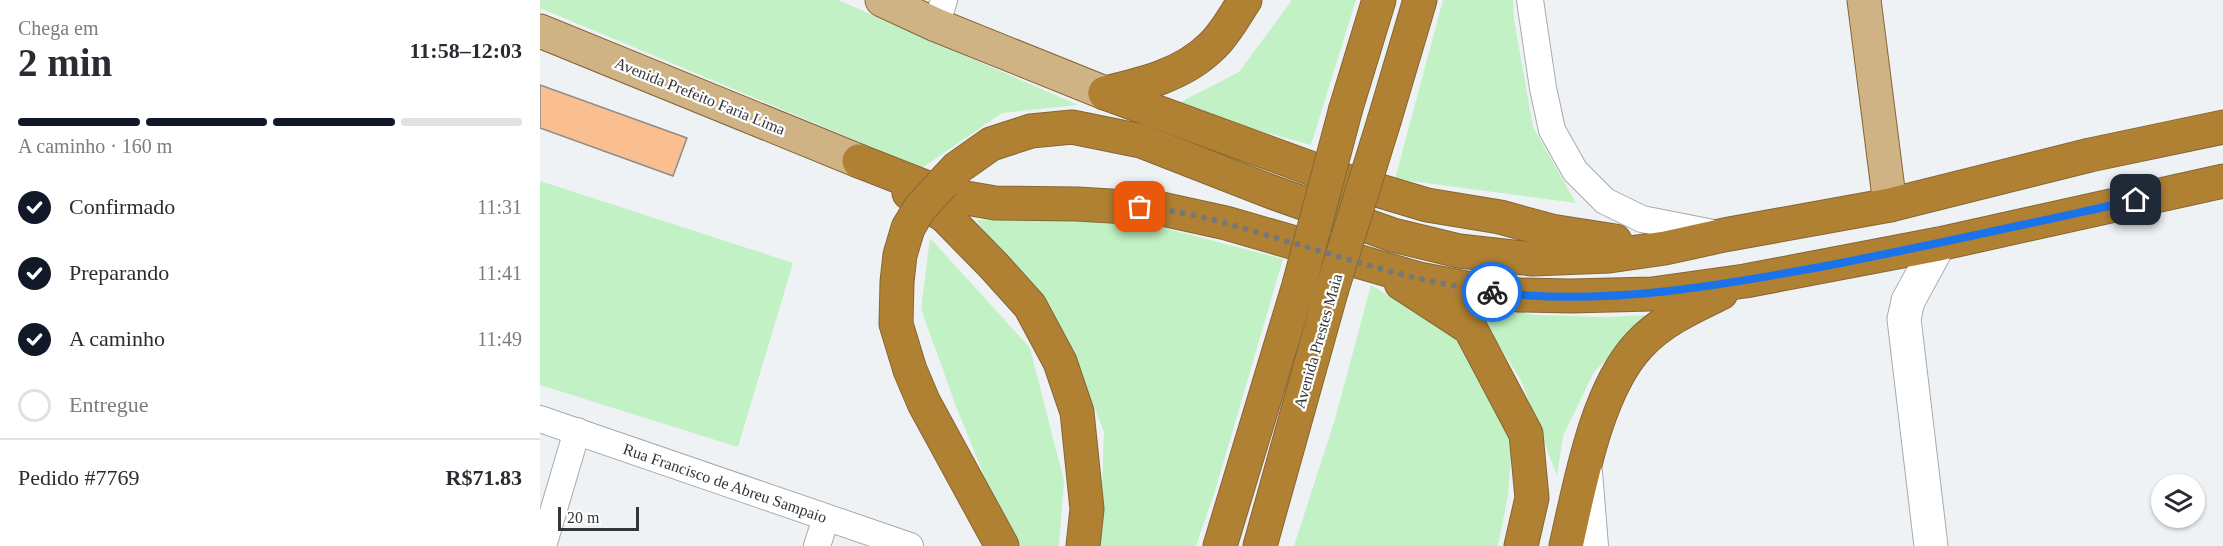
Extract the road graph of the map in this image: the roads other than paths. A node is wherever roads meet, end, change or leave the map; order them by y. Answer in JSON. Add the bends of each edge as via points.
{"nodes":[{"id":1,"x":882,"y":0,"type":"edge"},
{"id":2,"x":1245,"y":0,"type":"edge"},
{"id":3,"x":1379,"y":0,"type":"edge"},
{"id":4,"x":1420,"y":0,"type":"edge"},
{"id":5,"x":1530,"y":0,"type":"edge"},
{"id":6,"x":1864,"y":0,"type":"edge"},
{"id":7,"x":940,"y":13,"type":"edge"},
{"id":8,"x":540,"y":31,"type":"edge"},
{"id":9,"x":1105,"y":93,"type":"junction"},
{"id":10,"x":2223,"y":127,"type":"edge"},
{"id":11,"x":860,"y":161,"type":"junction"},
{"id":12,"x":2223,"y":181,"type":"edge"},
{"id":13,"x":1890,"y":205,"type":"junction"},
{"id":14,"x":1724,"y":235,"type":"junction"},
{"id":15,"x":1939,"y":244,"type":"junction"},
{"id":16,"x":1665,"y":248,"type":"junction"},
{"id":17,"x":1371,"y":265,"type":"junction"},
{"id":18,"x":1745,"y":281,"type":"junction"},
{"id":19,"x":540,"y":419,"type":"edge"},
{"id":20,"x":577,"y":431,"type":"junction"},
{"id":21,"x":1587,"y":452,"type":"junction"},
{"id":22,"x":826,"y":518,"type":"junction"},
{"id":23,"x":543,"y":546,"type":"edge"},
{"id":24,"x":817,"y":546,"type":"edge"},
{"id":25,"x":910,"y":546,"type":"edge"},
{"id":26,"x":1002,"y":546,"type":"edge"},
{"id":27,"x":1083,"y":546,"type":"edge"},
{"id":28,"x":1220,"y":546,"type":"edge"},
{"id":29,"x":1260,"y":546,"type":"edge"},
{"id":30,"x":1521,"y":546,"type":"edge"},
{"id":31,"x":1566,"y":546,"type":"edge"},
{"id":32,"x":1595,"y":546,"type":"edge"},
{"id":33,"x":1932,"y":546,"type":"edge"}],
"edges":[{"from":1,"to":7,"type":"main road"},
{"from":2,"to":9,"type":"highway","via":[[1212,46],[1182,69]]},
{"from":3,"to":28,"type":"highway","name":"Avenida Prestes Maia","bridge":true},
{"from":4,"to":29,"type":"highway","name":"Avenida Prestes Maia","bridge":true,"via":[[1331,292]]},
{"from":5,"to":14,"type":"street","via":[[1552,130],[1575,171],[1605,201],[1642,219]]},
{"from":6,"to":13,"type":"main road"},
{"from":7,"to":9,"type":"main road"},
{"from":8,"to":11,"type":"main road","name":"Avenida Prefeito Faria Lima"},
{"from":9,"to":16,"type":"highway","via":[[1341,179],[1427,206],[1500,217],[1551,231]]},
{"from":10,"to":13,"type":"highway","via":[[2090,155]]},
{"from":11,"to":17,"type":"highway","via":[[943,194],[995,203],[1162,209]]},
{"from":11,"to":27,"type":"highway","via":[[945,216],[1030,306],[1060,362],[1077,412],[1088,509]]},
{"from":12,"to":15,"type":"highway"},
{"from":13,"to":14,"type":"highway"},
{"from":14,"to":16,"type":"highway"},
{"from":15,"to":18,"type":"highway"},
{"from":15,"to":33,"type":"street","via":[[1908,301],[1904,319]]},
{"from":16,"to":26,"type":"highway","bridge":true,"via":[[1609,256],[1533,259],[1459,250],[1393,235],[1141,141],[1072,128],[1032,131],[991,144],[957,168],[920,208],[908,228],[900,255],[896,324],[924,403]]},
{"from":17,"to":18,"type":"highway","via":[[1429,281],[1518,295],[1652,294]]},
{"from":17,"to":30,"type":"highway","via":[[1470,328],[1526,434],[1532,498]]},
{"from":18,"to":21,"type":"highway","via":[[1680,313],[1640,344],[1617,375]]},
{"from":19,"to":20,"type":"street","name":"Rua Francisco de Abreu Sampaio"},
{"from":20,"to":22,"type":"street","name":"Rua Francisco de Abreu Sampaio"},
{"from":20,"to":23,"type":"street"},
{"from":21,"to":31,"type":"highway"},
{"from":21,"to":32,"type":"street"},
{"from":22,"to":24,"type":"street"},
{"from":22,"to":25,"type":"street","name":"Rua Francisco de Abreu Sampaio"}]}
